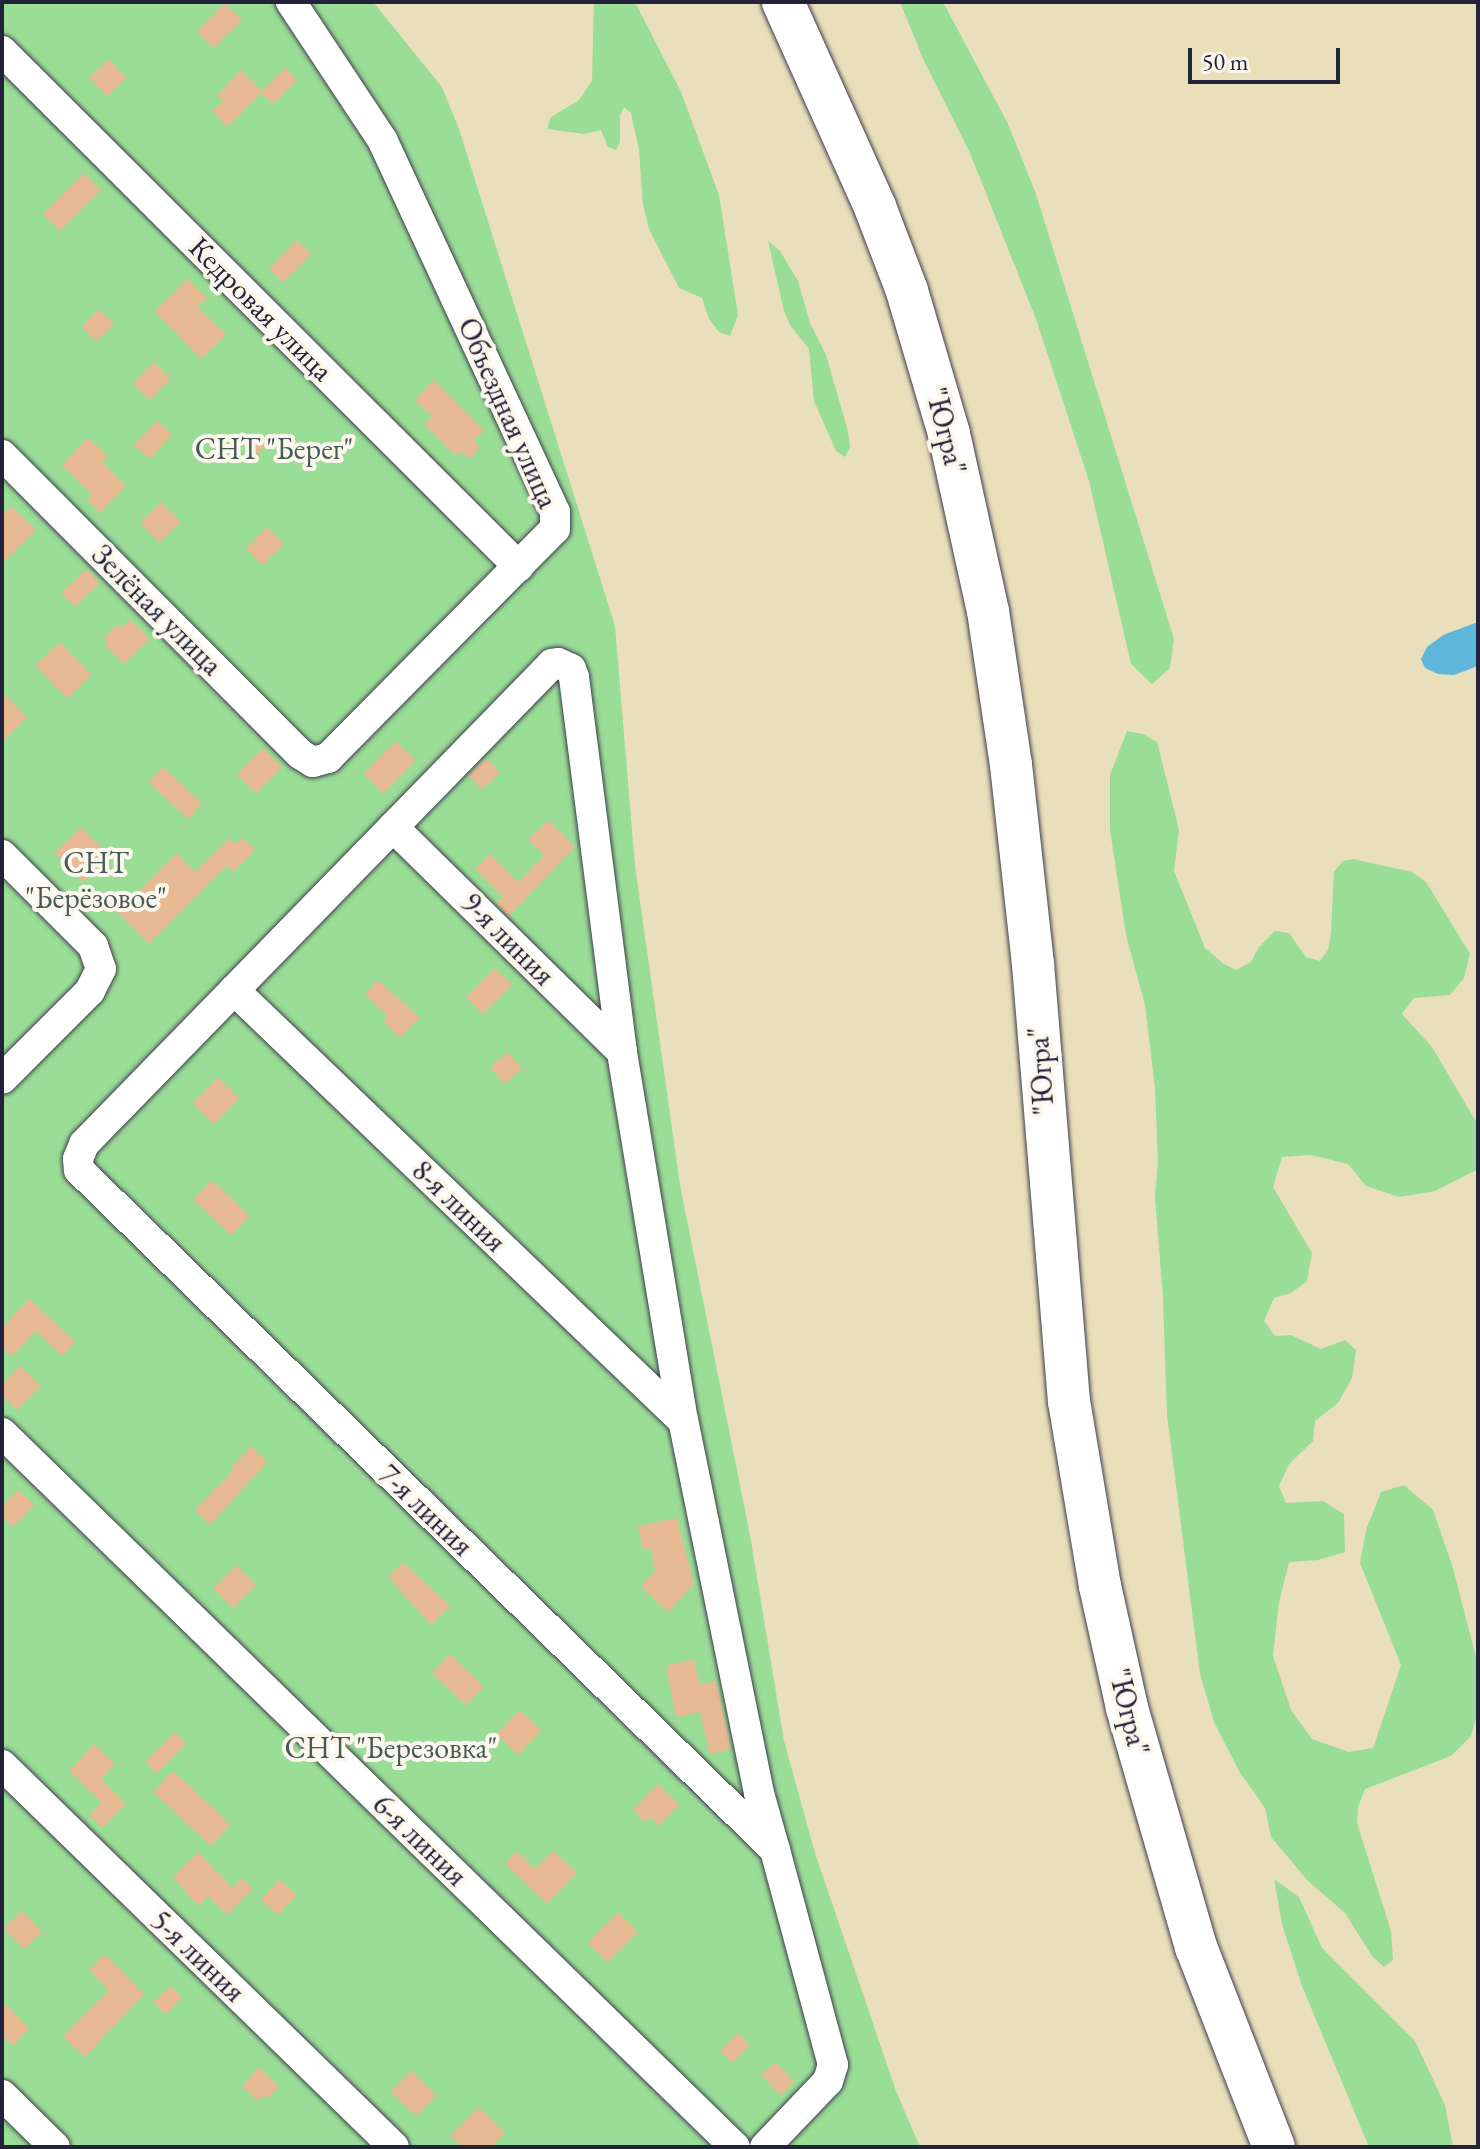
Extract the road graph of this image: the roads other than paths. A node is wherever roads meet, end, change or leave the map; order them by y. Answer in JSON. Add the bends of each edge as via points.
{"nodes":[{"id":1,"x":291,"y":2,"type":"edge"},
{"id":2,"x":783,"y":2,"type":"edge"},
{"id":3,"x":2,"y":51,"type":"edge"},
{"id":4,"x":2,"y":455,"type":"edge"},
{"id":5,"x":519,"y":567,"type":"junction"},
{"id":6,"x":313,"y":762,"type":"joint"},
{"id":7,"x":393,"y":827,"type":"junction"},
{"id":8,"x":2,"y":855,"type":"edge"},
{"id":9,"x":234,"y":990,"type":"junction"},
{"id":10,"x":622,"y":1052,"type":"junction"},
{"id":11,"x":2,"y":1079,"type":"edge"},
{"id":12,"x":683,"y":1421,"type":"junction"},
{"id":13,"x":2,"y":1433,"type":"edge"},
{"id":14,"x":2,"y":1765,"type":"edge"},
{"id":15,"x":775,"y":1850,"type":"junction"},
{"id":16,"x":2,"y":2095,"type":"edge"},
{"id":17,"x":390,"y":2145,"type":"edge"},
{"id":18,"x":55,"y":2147,"type":"edge"},
{"id":19,"x":735,"y":2147,"type":"edge"},
{"id":20,"x":765,"y":2147,"type":"edge"},
{"id":21,"x":1274,"y":2147,"type":"edge"}],
"edges":[{"from":1,"to":5,"type":"street","name":"Объездная улица","via":[[383,141],[555,512],[555,529]]},
{"from":2,"to":21,"type":"highway","name":"\"Югра\"","via":[[875,207],[907,291],[949,434],[988,611],[1013,778],[1069,1401],[1100,1586],[1127,1708],[1196,1947]]},
{"from":3,"to":5,"type":"street","name":"Кедровая улица"},
{"from":4,"to":6,"type":"street","name":"Зелёная улица"},
{"from":5,"to":6,"type":"street","name":"Объездная улица","via":[[328,758]]},
{"from":7,"to":9,"type":"street"},
{"from":7,"to":10,"type":"street","name":"9-я линия"},
{"from":7,"to":10,"type":"street","via":[[552,664],[571,669]]},
{"from":8,"to":11,"type":"street","via":[[93,946],[101,969],[90,991]]},
{"from":9,"to":12,"type":"street","name":"8-я линия"},
{"from":9,"to":15,"type":"street","name":"7-я линия","via":[[84,1144],[79,1170]]},
{"from":10,"to":12,"type":"street"},
{"from":12,"to":15,"type":"street"},
{"from":13,"to":19,"type":"street","name":"6-я линия"},
{"from":14,"to":17,"type":"street","name":"5-я линия"},
{"from":15,"to":20,"type":"street","via":[[833,2065],[828,2081]]},
{"from":16,"to":18,"type":"street"}]}
